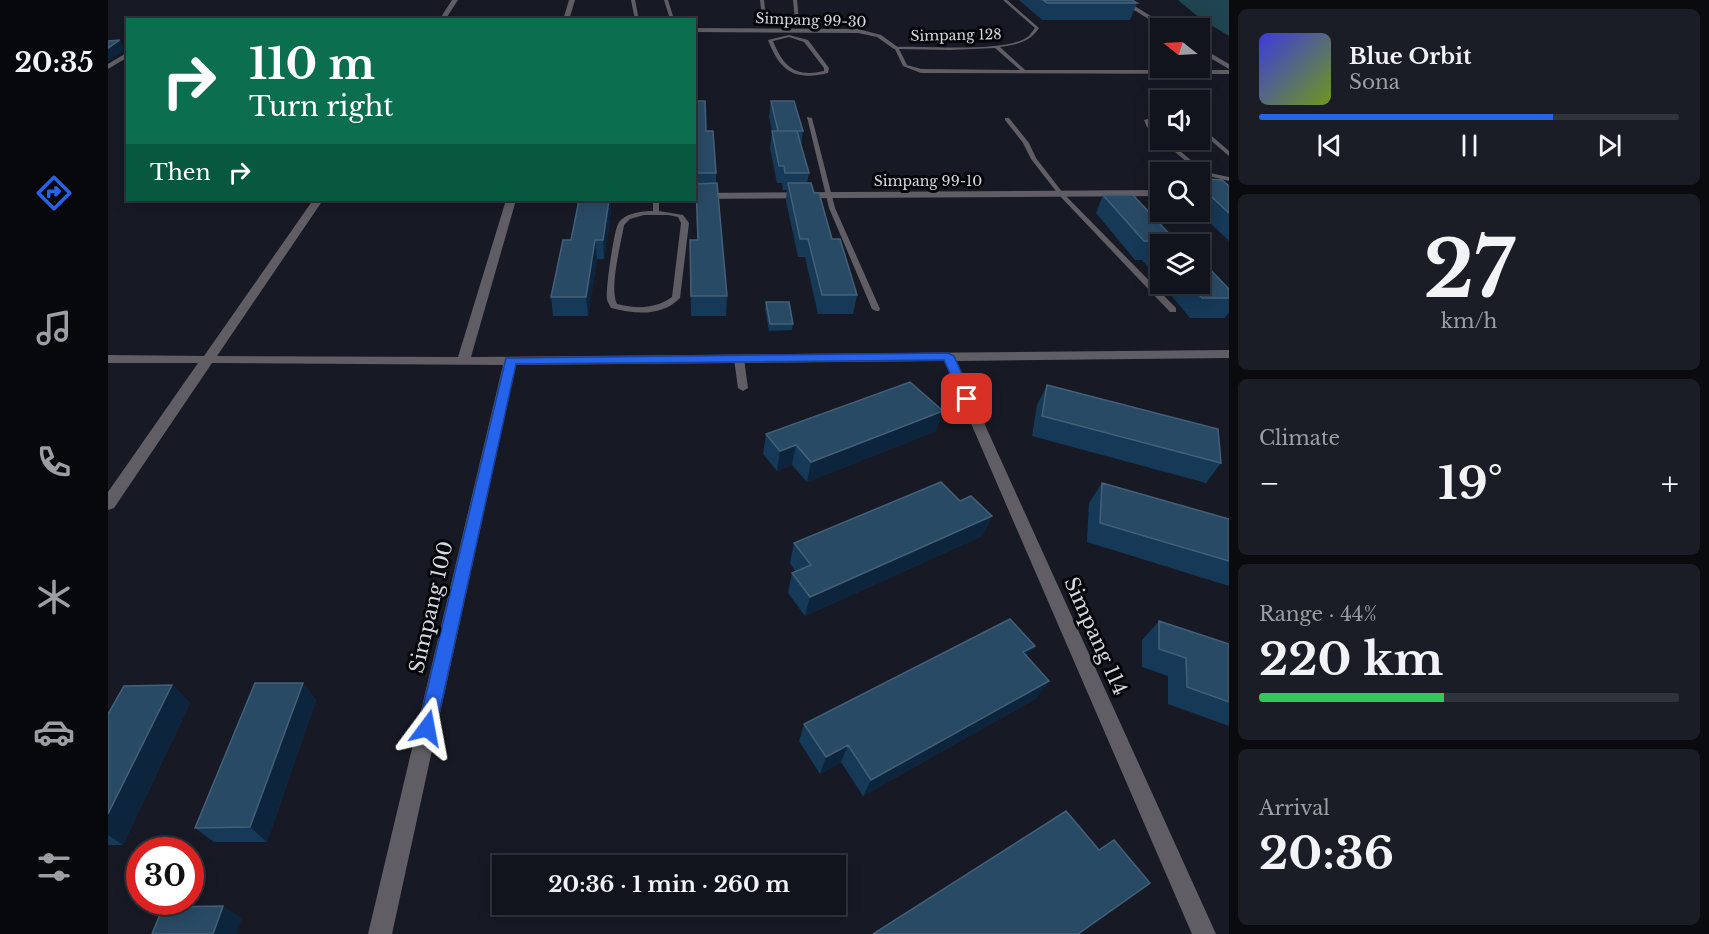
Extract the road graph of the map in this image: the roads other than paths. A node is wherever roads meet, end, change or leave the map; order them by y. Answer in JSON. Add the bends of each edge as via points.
{"nodes":[{"id":1,"x":455,"y":0,"type":"edge"},
{"id":2,"x":572,"y":0,"type":"edge"},
{"id":3,"x":633,"y":0,"type":"edge"},
{"id":4,"x":666,"y":0,"type":"edge"},
{"id":5,"x":762,"y":0,"type":"edge"},
{"id":6,"x":795,"y":0,"type":"edge"},
{"id":7,"x":1005,"y":0,"type":"edge"},
{"id":8,"x":1121,"y":0,"type":"edge"},
{"id":9,"x":443,"y":18,"type":"edge"},
{"id":10,"x":567,"y":18,"type":"edge"},
{"id":11,"x":637,"y":18,"type":"edge"},
{"id":12,"x":670,"y":18,"type":"edge"},
{"id":13,"x":1151,"y":18,"type":"edge"},
{"id":14,"x":696,"y":30,"type":"edge"},
{"id":15,"x":786,"y":30,"type":"junction"},
{"id":16,"x":997,"y":47,"type":"junction"},
{"id":17,"x":896,"y":48,"type":"junction"},
{"id":18,"x":126,"y":55,"type":"edge"},
{"id":19,"x":1210,"y":55,"type":"edge"},
{"id":20,"x":108,"y":67,"type":"edge"},
{"id":21,"x":1229,"y":67,"type":"edge"},
{"id":22,"x":1023,"y":70,"type":"junction"},
{"id":23,"x":1229,"y":72,"type":"edge"},
{"id":24,"x":809,"y":118,"type":"dead end"},
{"id":25,"x":1007,"y":119,"type":"dead end"},
{"id":26,"x":1210,"y":137,"type":"edge"},
{"id":27,"x":1176,"y":150,"type":"edge"},
{"id":28,"x":1229,"y":154,"type":"edge"},
{"id":29,"x":1229,"y":179,"type":"edge"},
{"id":30,"x":1150,"y":193,"type":"edge"},
{"id":31,"x":1061,"y":194,"type":"junction"},
{"id":32,"x":828,"y":195,"type":"junction"},
{"id":33,"x":696,"y":196,"type":"edge"},
{"id":34,"x":317,"y":201,"type":"edge"},
{"id":35,"x":511,"y":201,"type":"edge"},
{"id":36,"x":656,"y":201,"type":"edge"},
{"id":37,"x":656,"y":212,"type":"junction"},
{"id":38,"x":876,"y":309,"type":"dead end"},
{"id":39,"x":1173,"y":310,"type":"dead end"},
{"id":40,"x":1229,"y":354,"type":"edge"},
{"id":41,"x":948,"y":356,"type":"junction"},
{"id":42,"x":209,"y":358,"type":"junction"},
{"id":43,"x":108,"y":359,"type":"edge"},
{"id":44,"x":739,"y":359,"type":"junction"},
{"id":45,"x":463,"y":361,"type":"junction"},
{"id":46,"x":510,"y":361,"type":"junction"},
{"id":47,"x":743,"y":388,"type":"dead end"},
{"id":48,"x":108,"y":504,"type":"edge"},
{"id":49,"x":380,"y":934,"type":"edge"},
{"id":50,"x":1204,"y":934,"type":"edge"}],
"edges":[{"from":1,"to":9,"type":"street"},
{"from":2,"to":10,"type":"street"},
{"from":3,"to":11,"type":"lane"},
{"from":4,"to":12,"type":"lane"},
{"from":5,"to":15,"type":"lane","via":[[764,18]]},
{"from":6,"to":15,"type":"lane","via":[[799,18]]},
{"from":7,"to":16,"type":"lane","name":"Simpang 128","via":[[1033,23],[1037,34],[1023,43]]},
{"from":8,"to":13,"type":"street"},
{"from":14,"to":15,"type":"street","name":"Simpang 99-30"},
{"from":15,"to":15,"type":"lane","via":[[806,41],[827,68],[826,72],[790,73],[770,40]]},
{"from":15,"to":17,"type":"street","name":"Simpang 99-30","via":[[858,31],[879,36]]},
{"from":16,"to":17,"type":"lane","name":"Simpang 128"},
{"from":16,"to":22,"type":"lane"},
{"from":17,"to":22,"type":"lane","name":"Simpang 99-30","via":[[911,70]]},
{"from":18,"to":20,"type":"street"},
{"from":19,"to":21,"type":"street"},
{"from":22,"to":23,"type":"lane"},
{"from":24,"to":32,"type":"lane"},
{"from":25,"to":31,"type":"lane"},
{"from":26,"to":28,"type":"lane"},
{"from":27,"to":29,"type":"lane","via":[[1203,173]]},
{"from":30,"to":31,"type":"street","name":"Simpang 99-10"},
{"from":31,"to":32,"type":"street","name":"Simpang 99-10"},
{"from":31,"to":39,"type":"lane"},
{"from":32,"to":33,"type":"street","name":"Simpang 99-10"},
{"from":32,"to":38,"type":"lane"},
{"from":34,"to":42,"type":"street"},
{"from":35,"to":45,"type":"street"},
{"from":36,"to":37,"type":"lane"},
{"from":37,"to":37,"type":"lane","via":[[681,216],[685,223],[676,298],[665,307],[646,310],[614,306],[610,298],[621,224],[628,218]]},
{"from":40,"to":41,"type":"street"},
{"from":41,"to":44,"type":"street"},
{"from":41,"to":50,"type":"street","name":"Simpang 114"},
{"from":42,"to":43,"type":"street"},
{"from":42,"to":45,"type":"street"},
{"from":42,"to":48,"type":"street"},
{"from":44,"to":46,"type":"street"},
{"from":44,"to":47,"type":"lane"},
{"from":45,"to":46,"type":"street"},
{"from":46,"to":49,"type":"street","name":"Simpang 100"}]}
